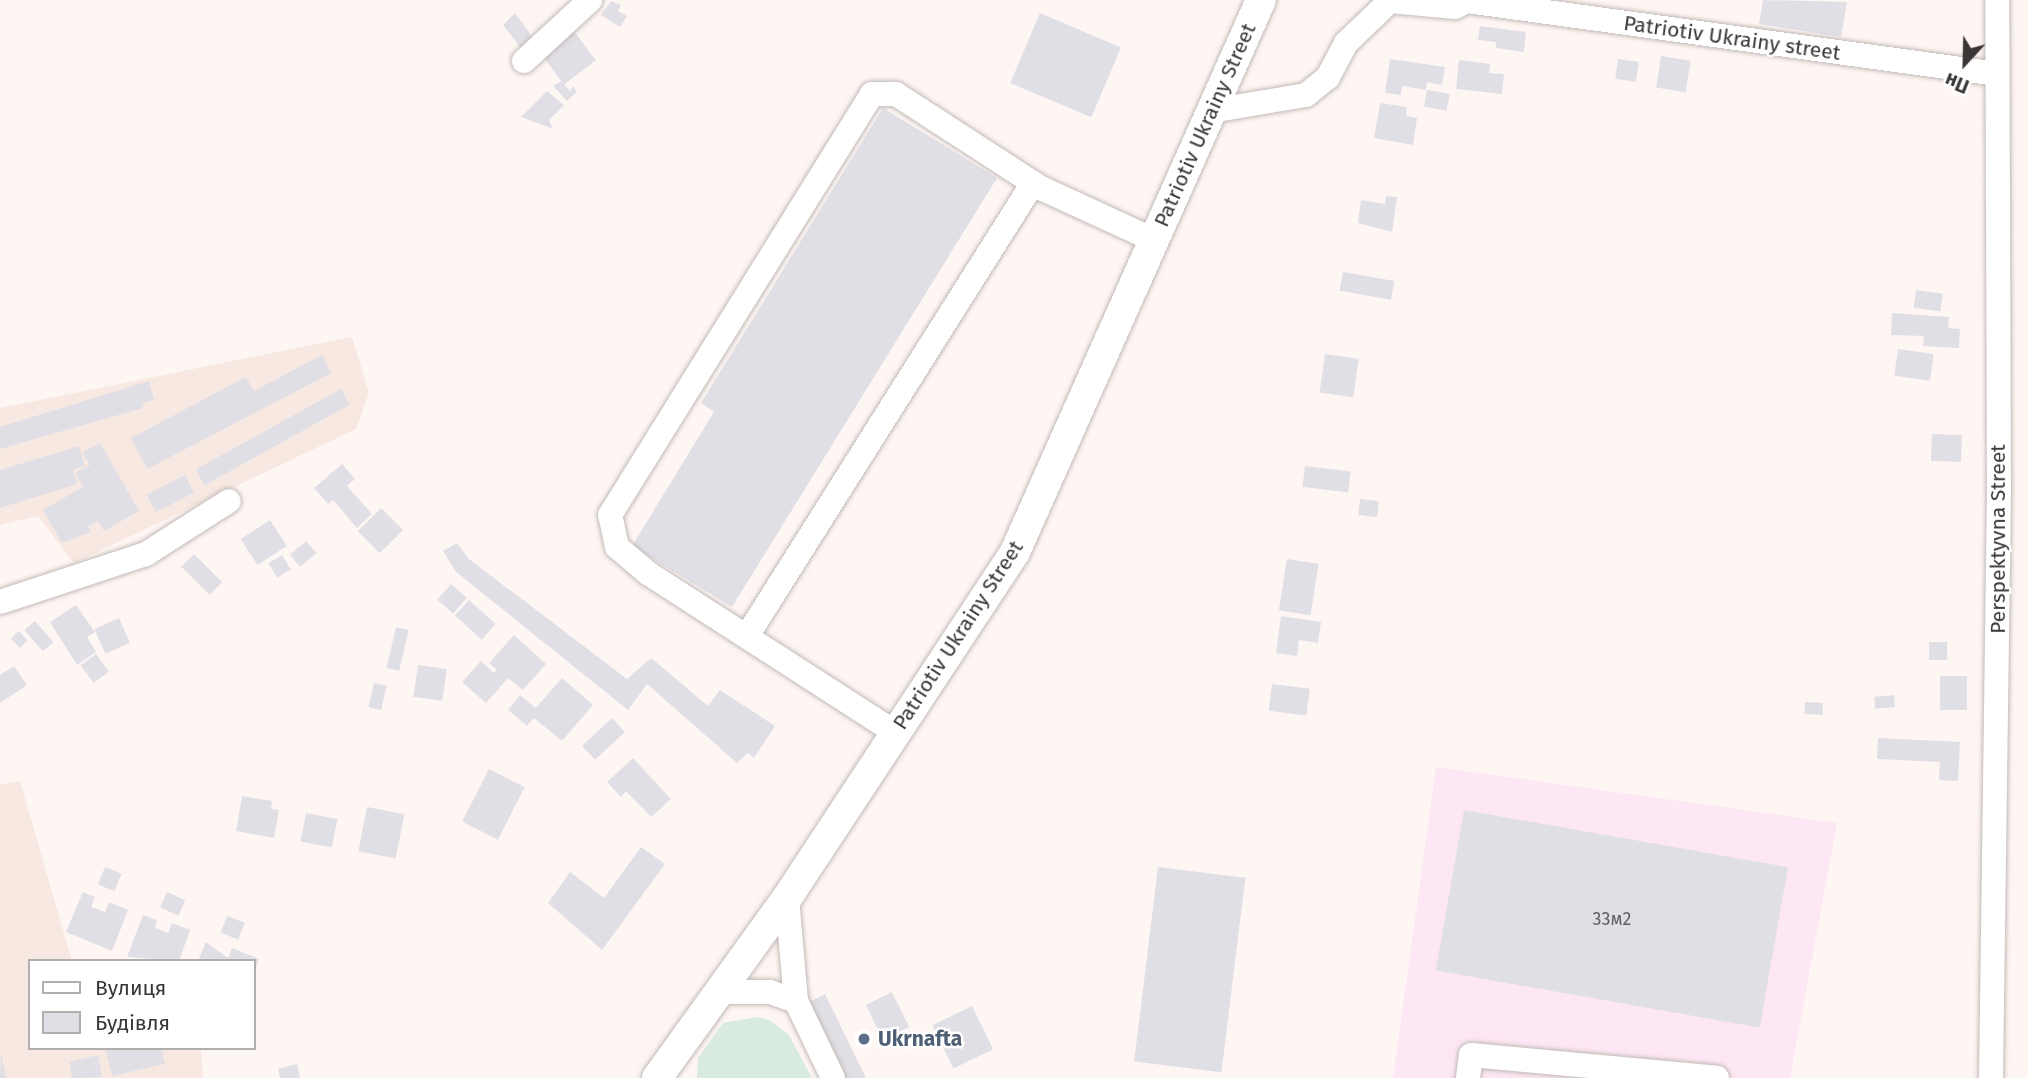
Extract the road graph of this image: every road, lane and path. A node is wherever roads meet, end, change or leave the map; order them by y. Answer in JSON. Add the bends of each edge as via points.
{"nodes":[{"id":1,"x":590,"y":0,"type":"edge"},
{"id":2,"x":1261,"y":0,"type":"edge"},
{"id":3,"x":1997,"y":0,"type":"edge"},
{"id":4,"x":1479,"y":2,"type":"edge"},
{"id":5,"x":524,"y":61,"type":"dead end"},
{"id":6,"x":1997,"y":74,"type":"junction"},
{"id":7,"x":1211,"y":111,"type":"junction"},
{"id":8,"x":1033,"y":183,"type":"junction"},
{"id":9,"x":1154,"y":240,"type":"junction"},
{"id":10,"x":229,"y":501,"type":"dead end"},
{"id":11,"x":0,"y":602,"type":"edge"},
{"id":12,"x":747,"y":636,"type":"junction"},
{"id":13,"x":896,"y":733,"type":"junction"},
{"id":14,"x":787,"y":898,"type":"junction"},
{"id":15,"x":719,"y":992,"type":"junction"},
{"id":16,"x":796,"y":1001,"type":"junction"},
{"id":17,"x":691,"y":1030,"type":"junction"},
{"id":18,"x":657,"y":1078,"type":"edge"},
{"id":19,"x":684,"y":1078,"type":"edge"},
{"id":20,"x":833,"y":1078,"type":"edge"},
{"id":21,"x":1468,"y":1078,"type":"edge"},
{"id":22,"x":1717,"y":1078,"type":"edge"},
{"id":23,"x":1991,"y":1078,"type":"edge"}],
"edges":[{"from":1,"to":5,"type":"street"},
{"from":2,"to":7,"type":"main road","name":"Patriotiv Ukrainy Street"},
{"from":3,"to":6,"type":"street","name":"Perspektyvna Street"},
{"from":4,"to":6,"type":"street","name":"Patriotiv Ukrainy street"},
{"from":4,"to":7,"type":"street","name":"Patriotiv Ukrainy street","via":[[1455,7],[1390,1],[1346,43],[1328,77],[1306,95]]},
{"from":6,"to":23,"type":"street","name":"Perspektyvna Street","via":[[1999,491]]},
{"from":7,"to":9,"type":"main road","name":"Patriotiv Ukrainy Street"},
{"from":8,"to":9,"type":"street"},
{"from":8,"to":12,"type":"street"},
{"from":8,"to":12,"type":"street","via":[[896,94],[872,94],[610,515],[617,547],[649,574]]},
{"from":9,"to":13,"type":"main road","name":"Patriotiv Ukrainy Street","via":[[1015,552]]},
{"from":10,"to":11,"type":"street","via":[[146,554]]},
{"from":12,"to":13,"type":"street"},
{"from":13,"to":14,"type":"main road","name":"Patriotiv Ukrainy Street"},
{"from":14,"to":15,"type":"main road","name":"Patriotiv Ukrainy Street"},
{"from":14,"to":16,"type":"street"},
{"from":15,"to":16,"type":"street","via":[[770,992]]},
{"from":15,"to":17,"type":"main road","name":"Patriotiv Ukrainy Street"},
{"from":16,"to":20,"type":"street"},
{"from":17,"to":18,"type":"main road","name":"Patriotiv Ukrainy Street"},
{"from":17,"to":19,"type":"main road"},
{"from":21,"to":22,"type":"street","via":[[1471,1055]]}]}
